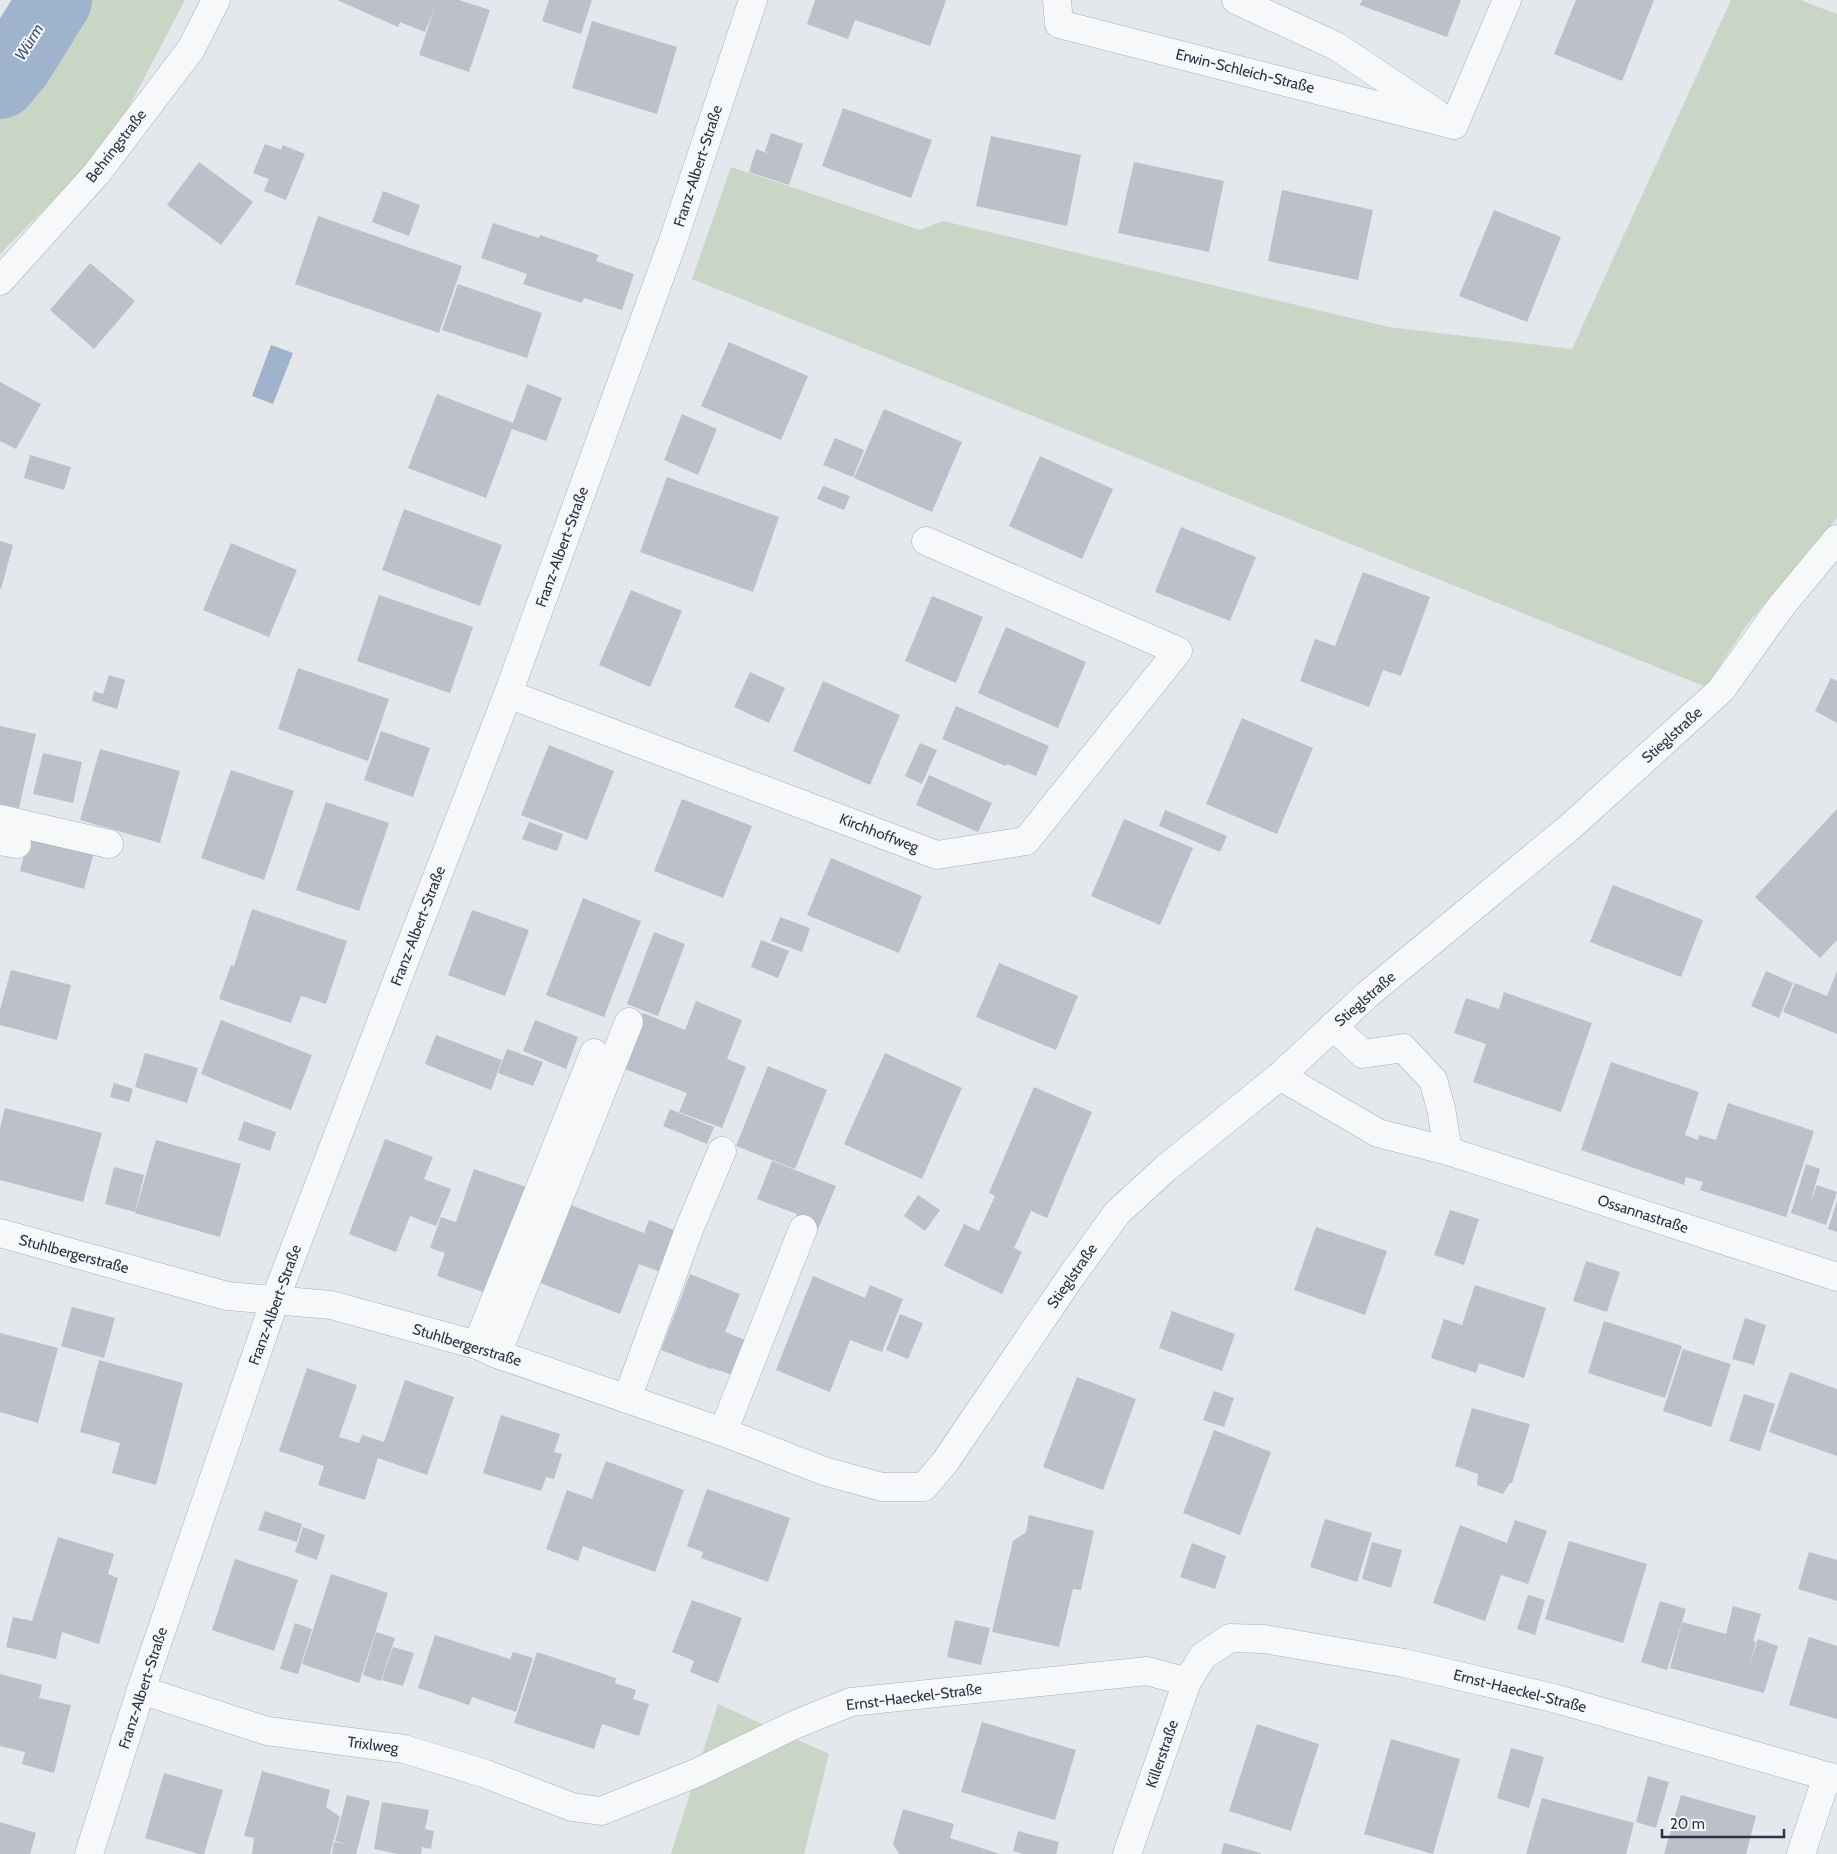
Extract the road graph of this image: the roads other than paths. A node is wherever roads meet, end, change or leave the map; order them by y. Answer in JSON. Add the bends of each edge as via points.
{"nodes":[{"id":1,"x":216,"y":0,"type":"edge"},
{"id":2,"x":753,"y":0,"type":"edge"},
{"id":3,"x":1057,"y":0,"type":"edge"},
{"id":4,"x":1236,"y":0,"type":"edge"},
{"id":5,"x":1507,"y":0,"type":"edge"},
{"id":6,"x":1454,"y":125,"type":"junction"},
{"id":7,"x":0,"y":281,"type":"edge"},
{"id":8,"x":1837,"y":538,"type":"edge"},
{"id":9,"x":926,"y":541,"type":"dead end"},
{"id":10,"x":508,"y":694,"type":"junction"},
{"id":11,"x":0,"y":819,"type":"edge"},
{"id":12,"x":109,"y":844,"type":"dead end"},
{"id":13,"x":629,"y":1022,"type":"dead end"},
{"id":14,"x":1333,"y":1026,"type":"junction"},
{"id":15,"x":594,"y":1053,"type":"dead end"},
{"id":16,"x":1280,"y":1076,"type":"junction"},
{"id":17,"x":722,"y":1151,"type":"dead end"},
{"id":18,"x":1448,"y":1151,"type":"junction"},
{"id":19,"x":803,"y":1228,"type":"dead end"},
{"id":20,"x":0,"y":1233,"type":"edge"},
{"id":21,"x":1837,"y":1277,"type":"edge"},
{"id":22,"x":275,"y":1300,"type":"junction"},
{"id":23,"x":487,"y":1349,"type":"junction"},
{"id":24,"x":627,"y":1399,"type":"junction"},
{"id":25,"x":723,"y":1432,"type":"junction"},
{"id":26,"x":924,"y":1487,"type":"joint"},
{"id":27,"x":1203,"y":1656,"type":"joint"},
{"id":28,"x":1187,"y":1682,"type":"junction"},
{"id":29,"x":141,"y":1690,"type":"junction"},
{"id":30,"x":1832,"y":1777,"type":"edge"},
{"id":31,"x":602,"y":1811,"type":"joint"},
{"id":32,"x":89,"y":1854,"type":"edge"},
{"id":33,"x":1127,"y":1854,"type":"edge"},
{"id":34,"x":1801,"y":1854,"type":"edge"}],
"edges":[{"from":1,"to":7,"type":"street","name":"Behringstraße","via":[[191,49],[115,150]]},
{"from":2,"to":10,"type":"street","name":"Franz-Albert-Straße","via":[[673,242]]},
{"from":3,"to":6,"type":"street","name":"Erwin-Schleich-Straße","via":[[1059,24]]},
{"from":4,"to":6,"type":"street","via":[[1336,46]]},
{"from":5,"to":6,"type":"street"},
{"from":8,"to":14,"type":"street","name":"Stieglstraße","via":[[1782,605],[1721,690],[1570,827]]},
{"from":9,"to":10,"type":"street","name":"Kirchhoffweg","via":[[1178,651],[1026,841],[937,855]]},
{"from":10,"to":22,"type":"street","name":"Franz-Albert-Straße"},
{"from":11,"to":12,"type":"street"},
{"from":13,"to":23,"type":"street"},
{"from":14,"to":16,"type":"street","name":"Stieglstraße"},
{"from":14,"to":18,"type":"street","via":[[1363,1054],[1402,1048],[1433,1080]]},
{"from":15,"to":23,"type":"street"},
{"from":16,"to":18,"type":"street","name":"Ossannastraße","via":[[1378,1133]]},
{"from":16,"to":26,"type":"street","name":"Stieglstraße","via":[[1117,1212],[945,1462]]},
{"from":17,"to":24,"type":"street","via":[[690,1227]]},
{"from":18,"to":21,"type":"street","name":"Ossannastraße"},
{"from":19,"to":25,"type":"street"},
{"from":20,"to":22,"type":"street","name":"Stuhlbergerstraße","via":[[227,1296]]},
{"from":22,"to":23,"type":"street","name":"Stuhlbergerstraße","via":[[331,1305]]},
{"from":22,"to":29,"type":"street","name":"Franz-Albert-Straße"},
{"from":23,"to":24,"type":"street","name":"Stuhlbergerstraße"},
{"from":24,"to":25,"type":"street","name":"Stuhlbergerstraße"},
{"from":25,"to":26,"type":"street","name":"Stuhlbergerstraße","via":[[824,1471],[882,1487]]},
{"from":27,"to":28,"type":"street","name":"Killerstraße"},
{"from":27,"to":30,"type":"street","name":"Ernst-Haeckel-Straße","via":[[1230,1638],[1264,1639],[1404,1663],[1557,1699]]},
{"from":28,"to":31,"type":"street","name":"Ernst-Haeckel-Straße","via":[[1146,1671],[851,1702]]},
{"from":28,"to":33,"type":"street","name":"Killerstraße"},
{"from":29,"to":31,"type":"street","name":"Trixlweg","via":[[267,1731],[404,1749],[483,1773],[572,1806]]},
{"from":29,"to":32,"type":"street","name":"Franz-Albert-Straße"},
{"from":30,"to":34,"type":"street"}]}
